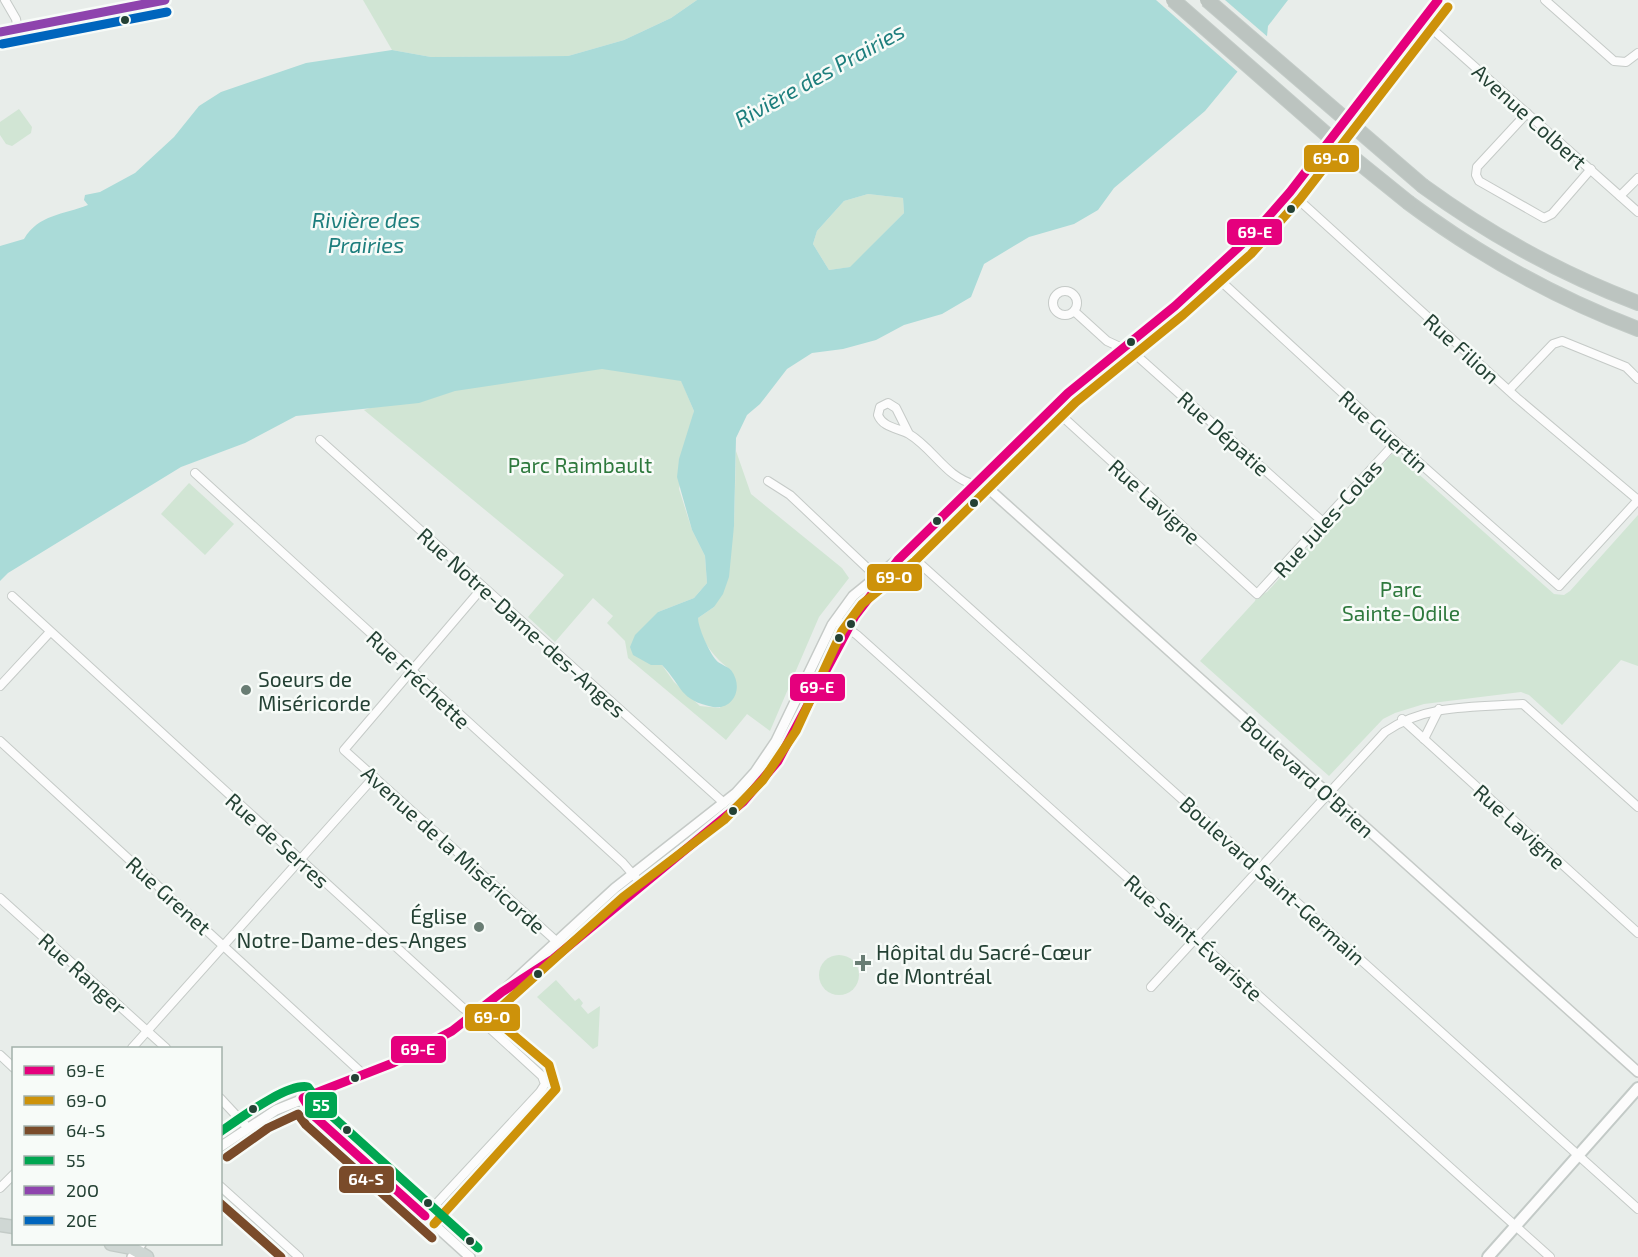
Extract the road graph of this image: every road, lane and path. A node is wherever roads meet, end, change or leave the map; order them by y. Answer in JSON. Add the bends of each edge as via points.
{"nodes":[{"id":1,"x":5,"y":0,"type":"edge"},
{"id":2,"x":165,"y":0,"type":"edge"},
{"id":3,"x":1173,"y":0,"type":"edge"},
{"id":4,"x":1207,"y":0,"type":"edge"},
{"id":5,"x":1438,"y":0,"type":"edge"},
{"id":6,"x":1545,"y":0,"type":"edge"},
{"id":7,"x":154,"y":1,"type":"edge"},
{"id":8,"x":133,"y":3,"type":"edge"},
{"id":9,"x":1422,"y":20,"type":"junction"},
{"id":10,"x":18,"y":30,"type":"junction"},
{"id":11,"x":0,"y":32,"type":"edge"},
{"id":12,"x":1638,"y":53,"type":"edge"},
{"id":13,"x":1527,"y":113,"type":"junction"},
{"id":14,"x":1591,"y":169,"type":"junction"},
{"id":15,"x":1638,"y":178,"type":"edge"},
{"id":16,"x":1290,"y":192,"type":"junction"},
{"id":17,"x":1620,"y":196,"type":"junction"},
{"id":18,"x":1638,"y":212,"type":"edge"},
{"id":19,"x":1212,"y":273,"type":"junction"},
{"id":20,"x":1638,"y":303,"type":"edge"},
{"id":21,"x":1074,"y":311,"type":"dead end"},
{"id":22,"x":1638,"y":329,"type":"edge"},
{"id":23,"x":1123,"y":349,"type":"junction"},
{"id":24,"x":1638,"y":379,"type":"edge"},
{"id":25,"x":1509,"y":390,"type":"junction"},
{"id":26,"x":1053,"y":408,"type":"junction"},
{"id":27,"x":909,"y":434,"type":"junction"},
{"id":28,"x":320,"y":440,"type":"dead end"},
{"id":29,"x":1396,"y":442,"type":"junction"},
{"id":30,"x":195,"y":474,"type":"dead end"},
{"id":31,"x":768,"y":482,"type":"dead end"},
{"id":32,"x":976,"y":485,"type":"junction"},
{"id":33,"x":1638,"y":500,"type":"edge"},
{"id":34,"x":1323,"y":522,"type":"junction"},
{"id":35,"x":907,"y":552,"type":"junction"},
{"id":36,"x":879,"y":578,"type":"junction"},
{"id":37,"x":483,"y":587,"type":"junction"},
{"id":38,"x":1257,"y":594,"type":"joint"},
{"id":39,"x":12,"y":596,"type":"dead end"},
{"id":40,"x":836,"y":620,"type":"junction"},
{"id":41,"x":848,"y":628,"type":"junction"},
{"id":42,"x":50,"y":632,"type":"junction"},
{"id":43,"x":411,"y":670,"type":"junction"},
{"id":44,"x":0,"y":686,"type":"edge"},
{"id":45,"x":1439,"y":709,"type":"junction"},
{"id":46,"x":1402,"y":719,"type":"junction"},
{"id":47,"x":1424,"y":739,"type":"junction"},
{"id":48,"x":0,"y":741,"type":"edge"},
{"id":49,"x":375,"y":777,"type":"junction"},
{"id":50,"x":1329,"y":794,"type":"junction"},
{"id":51,"x":724,"y":803,"type":"junction"},
{"id":52,"x":1638,"y":807,"type":"edge"},
{"id":53,"x":301,"y":860,"type":"junction"},
{"id":54,"x":1261,"y":868,"type":"junction"},
{"id":55,"x":633,"y":874,"type":"junction"},
{"id":56,"x":643,"y":886,"type":"junction"},
{"id":57,"x":0,"y":898,"type":"edge"},
{"id":58,"x":1638,"y":933,"type":"edge"},
{"id":59,"x":1197,"y":939,"type":"junction"},
{"id":60,"x":556,"y":941,"type":"junction"},
{"id":61,"x":224,"y":945,"type":"junction"},
{"id":62,"x":565,"y":949,"type":"junction"},
{"id":63,"x":1151,"y":987,"type":"dead end"},
{"id":64,"x":502,"y":992,"type":"junction"},
{"id":65,"x":473,"y":1016,"type":"junction"},
{"id":66,"x":147,"y":1032,"type":"junction"},
{"id":67,"x":133,"y":1047,"type":"edge"},
{"id":68,"x":165,"y":1047,"type":"edge"},
{"id":69,"x":0,"y":1055,"type":"edge"},
{"id":70,"x":12,"y":1066,"type":"edge"},
{"id":71,"x":1638,"y":1072,"type":"edge"},
{"id":72,"x":364,"y":1075,"type":"junction"},
{"id":73,"x":1638,"y":1088,"type":"edge"},
{"id":74,"x":303,"y":1098,"type":"junction"},
{"id":75,"x":222,"y":1100,"type":"edge"},
{"id":76,"x":247,"y":1126,"type":"junction"},
{"id":77,"x":222,"y":1145,"type":"edge"},
{"id":78,"x":1578,"y":1155,"type":"junction"},
{"id":79,"x":12,"y":1176,"type":"edge"},
{"id":80,"x":222,"y":1187,"type":"edge"},
{"id":81,"x":0,"y":1188,"type":"edge"},
{"id":82,"x":1638,"y":1209,"type":"edge"},
{"id":83,"x":425,"y":1216,"type":"junction"},
{"id":84,"x":1515,"y":1226,"type":"junction"},
{"id":85,"x":114,"y":1245,"type":"edge"},
{"id":86,"x":139,"y":1252,"type":"edge"},
{"id":87,"x":299,"y":1257,"type":"edge"},
{"id":88,"x":470,"y":1257,"type":"edge"},
{"id":89,"x":1488,"y":1257,"type":"edge"},
{"id":90,"x":1550,"y":1257,"type":"edge"}],
"edges":[{"from":1,"to":10,"type":"street"},
{"from":2,"to":7,"type":"street"},
{"from":3,"to":22,"type":"highway","bridge":true,"via":[[1409,203],[1451,233],[1583,307]]},
{"from":4,"to":20,"type":"highway","bridge":true,"via":[[1423,186],[1522,250]]},
{"from":5,"to":9,"type":"street"},
{"from":6,"to":12,"type":"street","via":[[1614,61],[1626,62]]},
{"from":7,"to":8,"type":"street"},
{"from":8,"to":10,"type":"street"},
{"from":9,"to":13,"type":"street","name":"Avenue Colbert"},
{"from":9,"to":16,"type":"street"},
{"from":10,"to":11,"type":"street"},
{"from":13,"to":14,"type":"street","name":"Avenue Colbert"},
{"from":13,"to":14,"type":"street","via":[[1478,165],[1475,172],[1479,181],[1544,218],[1552,214]]},
{"from":14,"to":17,"type":"street","name":"Avenue Colbert"},
{"from":15,"to":17,"type":"street"},
{"from":16,"to":19,"type":"street"},
{"from":16,"to":25,"type":"street","name":"Rue Filion"},
{"from":17,"to":18,"type":"street","name":"Avenue Colbert"},
{"from":19,"to":23,"type":"street"},
{"from":19,"to":29,"type":"street","name":"Rue Guertin"},
{"from":21,"to":23,"type":"street","name":"Rue Dépatie","via":[[1107,341]]},
{"from":23,"to":26,"type":"street"},
{"from":23,"to":34,"type":"street","name":"Rue Dépatie","via":[[1138,357]]},
{"from":24,"to":25,"type":"street","via":[[1626,367],[1562,341],[1553,344]]},
{"from":25,"to":33,"type":"street","name":"Rue Filion"},
{"from":26,"to":32,"type":"street"},
{"from":26,"to":38,"type":"street","name":"Rue Lavigne"},
{"from":27,"to":27,"type":"street","via":[[894,405],[880,407],[881,421]]},
{"from":27,"to":32,"type":"street","via":[[960,481]]},
{"from":28,"to":37,"type":"street","name":"Rue Notre-Dame-des-Anges"},
{"from":29,"to":33,"type":"street","name":"Rue Guertin","via":[[1559,586]]},
{"from":29,"to":34,"type":"street","name":"Rue Jules-Colas"},
{"from":30,"to":43,"type":"street","name":"Rue Fréchette"},
{"from":31,"to":36,"type":"street","via":[[790,495]]},
{"from":32,"to":35,"type":"street"},
{"from":32,"to":50,"type":"street","name":"Boulevard O'Brien","via":[[989,489]]},
{"from":34,"to":38,"type":"street","name":"Rue Jules-Colas"},
{"from":35,"to":36,"type":"street"},
{"from":35,"to":54,"type":"street","name":"Boulevard Saint-Germain"},
{"from":36,"to":40,"type":"street","via":[[853,596]]},
{"from":36,"to":41,"type":"street"},
{"from":37,"to":43,"type":"street"},
{"from":37,"to":51,"type":"street","name":"Rue Notre-Dame-des-Anges"},
{"from":39,"to":42,"type":"street","name":"Rue de Serres"},
{"from":40,"to":41,"type":"street","name":"Rue Saint-Évariste"},
{"from":40,"to":51,"type":"street","via":[[767,757]]},
{"from":41,"to":56,"type":"street","via":[[771,770],[743,802]]},
{"from":41,"to":59,"type":"street","name":"Rue Saint-Évariste"},
{"from":42,"to":44,"type":"street"},
{"from":42,"to":53,"type":"street","name":"Rue de Serres"},
{"from":43,"to":49,"type":"street","name":"Avenue de la Miséricorde","via":[[344,750]]},
{"from":43,"to":55,"type":"street","name":"Rue Fréchette"},
{"from":45,"to":46,"type":"street"},
{"from":45,"to":47,"type":"street"},
{"from":45,"to":52,"type":"street","via":[[1523,704]]},
{"from":46,"to":47,"type":"street","name":"Rue Lavigne"},
{"from":46,"to":50,"type":"street","via":[[1385,732]]},
{"from":47,"to":58,"type":"street","name":"Rue Lavigne"},
{"from":48,"to":61,"type":"street","name":"Rue Grenet"},
{"from":49,"to":53,"type":"street"},
{"from":49,"to":60,"type":"street","name":"Avenue de la Miséricorde"},
{"from":50,"to":54,"type":"street"},
{"from":50,"to":71,"type":"street","name":"Boulevard O'Brien"},
{"from":51,"to":55,"type":"street"},
{"from":53,"to":61,"type":"street"},
{"from":53,"to":65,"type":"street","name":"Rue de Serres"},
{"from":54,"to":59,"type":"street"},
{"from":54,"to":78,"type":"street","name":"Boulevard Saint-Germain"},
{"from":55,"to":56,"type":"street","name":"Rue Fréchette"},
{"from":55,"to":60,"type":"street"},
{"from":56,"to":62,"type":"street"},
{"from":57,"to":66,"type":"street","name":"Rue Ranger"},
{"from":59,"to":63,"type":"street"},
{"from":59,"to":84,"type":"street","name":"Rue Saint-Évariste"},
{"from":60,"to":62,"type":"street","name":"Avenue de la Miséricorde"},
{"from":60,"to":64,"type":"street"},
{"from":61,"to":66,"type":"street"},
{"from":61,"to":72,"type":"street","name":"Rue Grenet"},
{"from":62,"to":64,"type":"street"},
{"from":64,"to":65,"type":"street"},
{"from":65,"to":72,"type":"street","via":[[426,1047]]},
{"from":65,"to":83,"type":"street","name":"Rue de Serres","via":[[540,1073],[544,1086]]},
{"from":66,"to":67,"type":"street"},
{"from":66,"to":68,"type":"street","name":"Rue Ranger"},
{"from":69,"to":70,"type":"street"},
{"from":72,"to":74,"type":"street"},
{"from":73,"to":78,"type":"main road"},
{"from":74,"to":76,"type":"street"},
{"from":74,"to":83,"type":"street","via":[[314,1116]]},
{"from":75,"to":76,"type":"street"},
{"from":76,"to":77,"type":"street"},
{"from":78,"to":82,"type":"street","name":"Boulevard Saint-Germain"},
{"from":78,"to":84,"type":"main road"},
{"from":79,"to":81,"type":"street"},
{"from":80,"to":87,"type":"street"},
{"from":83,"to":88,"type":"street"},
{"from":84,"to":89,"type":"main road"},
{"from":84,"to":90,"type":"street","name":"Rue Saint-Évariste"},
{"from":85,"to":86,"type":"main road"}]}
